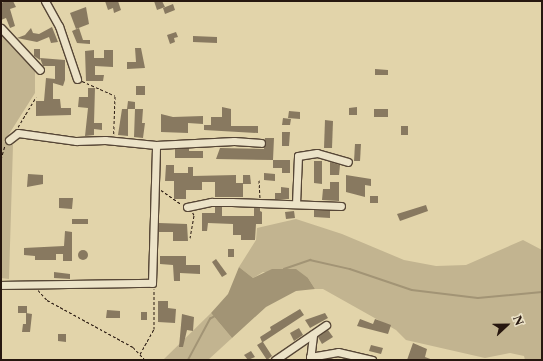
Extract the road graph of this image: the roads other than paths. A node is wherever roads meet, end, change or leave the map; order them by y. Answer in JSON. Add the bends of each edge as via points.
{"nodes":[{"id":1,"x":45,"y":1,"type":"edge"},
{"id":2,"x":1,"y":28,"type":"edge"},
{"id":3,"x":40,"y":70,"type":"dead end"},
{"id":4,"x":77,"y":79,"type":"road end"},
{"id":5,"x":9,"y":140,"type":"dead end"},
{"id":6,"x":261,"y":143,"type":"dead end"},
{"id":7,"x":156,"y":145,"type":"junction"},
{"id":8,"x":348,"y":162,"type":"dead end"},
{"id":9,"x":296,"y":204,"type":"junction"},
{"id":10,"x":341,"y":206,"type":"dead end"},
{"id":11,"x":187,"y":207,"type":"road end"},
{"id":12,"x":1,"y":285,"type":"edge"},
{"id":13,"x":326,"y":325,"type":"dead end"},
{"id":14,"x":313,"y":334,"type":"junction"},
{"id":15,"x":310,"y":359,"type":"edge"},
{"id":16,"x":275,"y":360,"type":"edge"},
{"id":17,"x":372,"y":360,"type":"edge"}],
"edges":[{"from":1,"to":4,"type":"street","via":[[60,26]]},
{"from":2,"to":3,"type":"street"},
{"from":5,"to":7,"type":"street","via":[[18,133],[76,141]]},
{"from":6,"to":7,"type":"street","via":[[234,141]]},
{"from":7,"to":12,"type":"street","via":[[152,283]]},
{"from":8,"to":9,"type":"street","via":[[317,153],[298,156]]},
{"from":9,"to":10,"type":"street"},
{"from":9,"to":11,"type":"street","via":[[211,202]]},
{"from":13,"to":14,"type":"street"},
{"from":14,"to":15,"type":"street"},
{"from":14,"to":16,"type":"street"},
{"from":15,"to":17,"type":"street","via":[[338,352]]}]}
